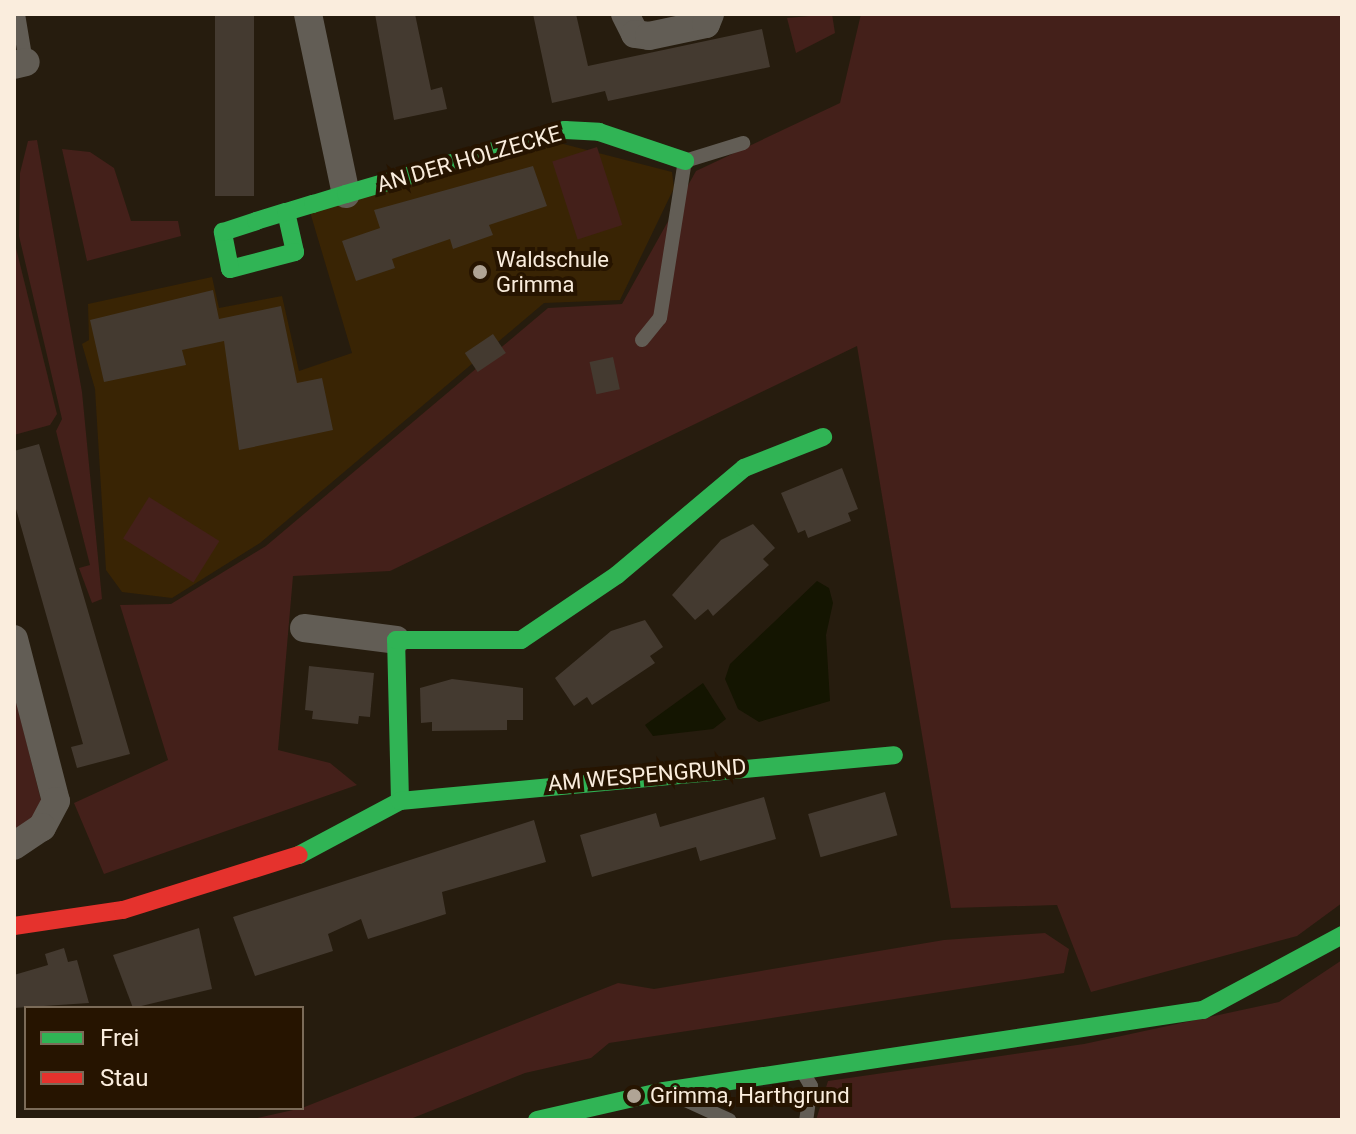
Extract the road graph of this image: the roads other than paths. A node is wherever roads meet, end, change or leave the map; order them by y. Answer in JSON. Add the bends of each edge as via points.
{"nodes":[{"id":1,"x":18,"y":14,"type":"edge"},
{"id":2,"x":308,"y":14,"type":"edge"},
{"id":3,"x":625,"y":14,"type":"edge"},
{"id":4,"x":710,"y":14,"type":"edge"},
{"id":5,"x":20,"y":64,"type":"edge"},
{"id":6,"x":743,"y":143,"type":"dead end"},
{"id":7,"x":685,"y":161,"type":"junction"},
{"id":8,"x":346,"y":194,"type":"junction"},
{"id":9,"x":286,"y":212,"type":"dead end"},
{"id":10,"x":642,"y":340,"type":"dead end"},
{"id":11,"x":823,"y":437,"type":"dead end"},
{"id":12,"x":304,"y":628,"type":"dead end"},
{"id":13,"x":14,"y":639,"type":"edge"},
{"id":14,"x":396,"y":640,"type":"junction"},
{"id":15,"x":894,"y":755,"type":"dead end"},
{"id":16,"x":400,"y":801,"type":"junction"},
{"id":17,"x":14,"y":846,"type":"edge"},
{"id":18,"x":14,"y":926,"type":"edge"},
{"id":19,"x":1342,"y":935,"type":"edge"},
{"id":20,"x":804,"y":1074,"type":"junction"},
{"id":21,"x":664,"y":1091,"type":"junction"},
{"id":22,"x":537,"y":1120,"type":"edge"},
{"id":23,"x":729,"y":1120,"type":"edge"},
{"id":24,"x":806,"y":1120,"type":"edge"}],
"edges":[{"from":1,"to":5,"type":"lane"},
{"from":2,"to":8,"type":"street","name":"AN DER HOLZECKE"},
{"from":3,"to":4,"type":"street","via":[[635,34],[649,36],[706,24]]},
{"from":6,"to":7,"type":"lane"},
{"from":7,"to":8,"type":"street","name":"AN DER HOLZECKE","via":[[599,132],[565,130]]},
{"from":7,"to":10,"type":"lane","via":[[664,304]]},
{"from":8,"to":9,"type":"street","name":"AN DER HOLZECKE"},
{"from":11,"to":14,"type":"street","via":[[744,468],[617,575],[521,640]]},
{"from":12,"to":14,"type":"street"},
{"from":13,"to":17,"type":"street","via":[[56,801],[42,827]]},
{"from":14,"to":16,"type":"street"},
{"from":15,"to":16,"type":"street","name":"AM WESPENGRUND"},
{"from":16,"to":18,"type":"street","name":"AM WESPENGRUND","via":[[318,849],[123,910]]},
{"from":19,"to":20,"type":"street","via":[[1258,986],[1203,1010]]},
{"from":20,"to":21,"type":"street"},
{"from":20,"to":24,"type":"lane","via":[[811,1086]]},
{"from":21,"to":22,"type":"street"},
{"from":21,"to":23,"type":"lane"}]}
